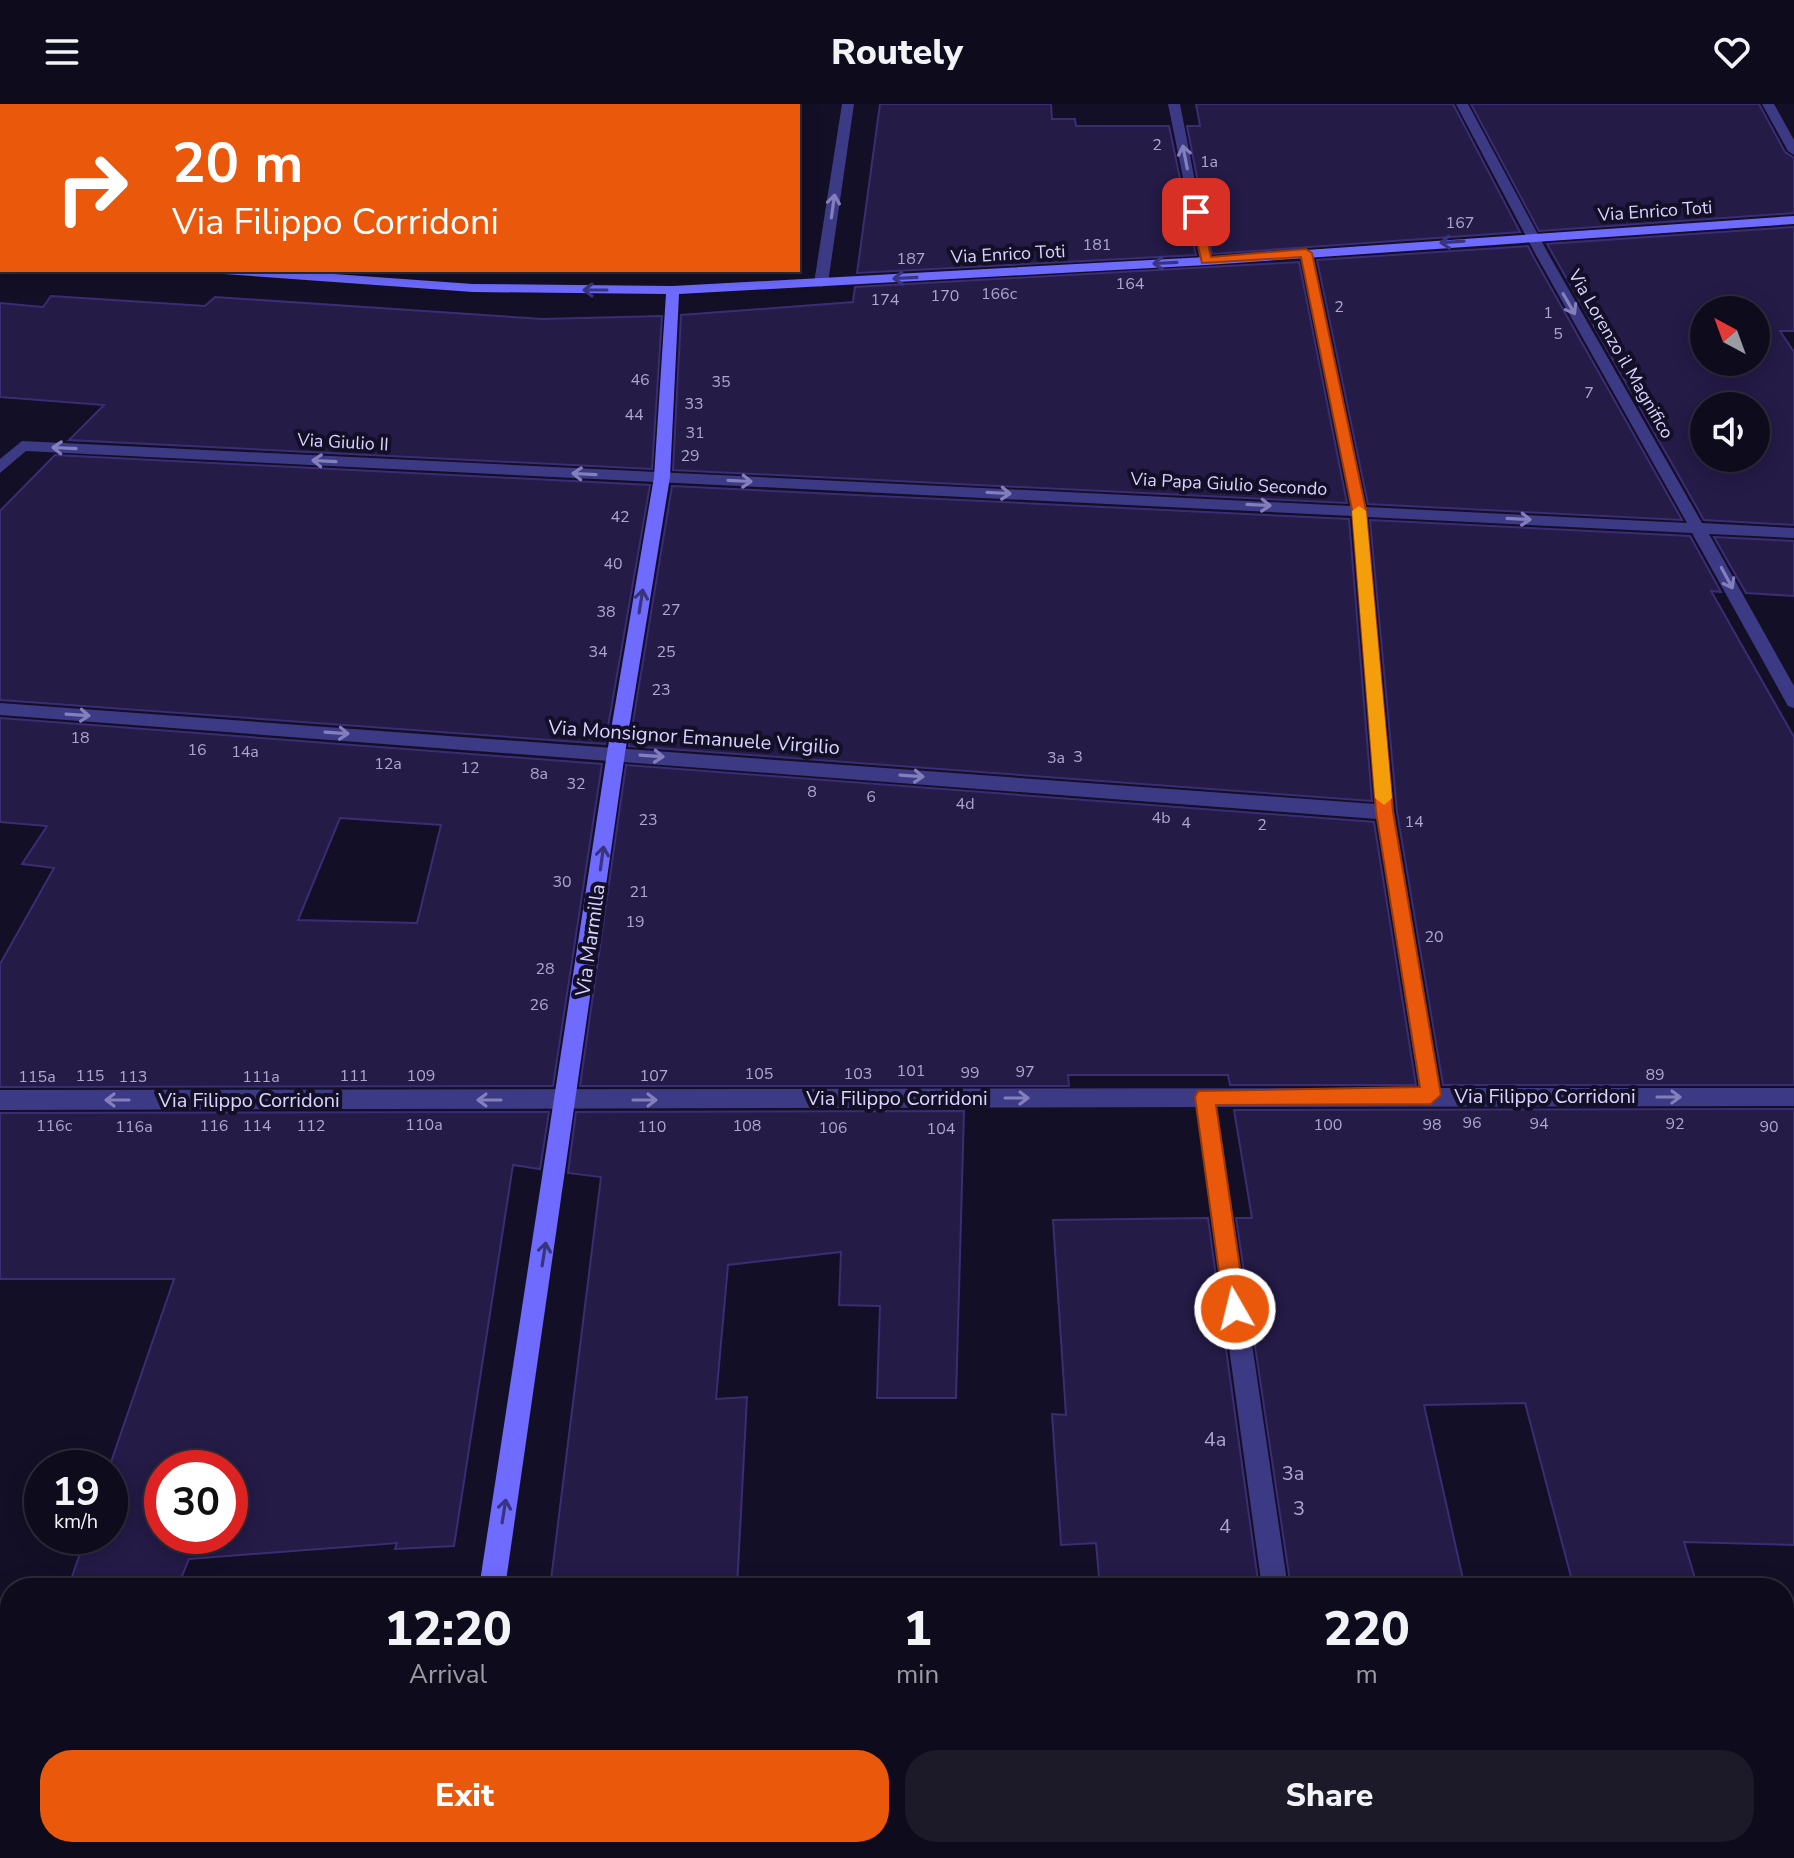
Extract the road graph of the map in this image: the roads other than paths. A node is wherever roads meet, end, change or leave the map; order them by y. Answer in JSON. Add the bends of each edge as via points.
{"nodes":[{"id":1,"x":848,"y":104,"type":"edge"},
{"id":2,"x":1174,"y":104,"type":"edge"},
{"id":3,"x":1462,"y":104,"type":"edge"},
{"id":4,"x":1768,"y":104,"type":"edge"},
{"id":5,"x":1794,"y":151,"type":"edge"},
{"id":6,"x":1794,"y":220,"type":"edge"},
{"id":7,"x":1530,"y":237,"type":"junction"},
{"id":8,"x":1306,"y":253,"type":"junction"},
{"id":9,"x":1206,"y":261,"type":"junction"},
{"id":10,"x":252,"y":272,"type":"edge"},
{"id":11,"x":821,"y":283,"type":"junction"},
{"id":12,"x":673,"y":290,"type":"junction"},
{"id":13,"x":0,"y":468,"type":"edge"},
{"id":14,"x":662,"y":477,"type":"junction"},
{"id":15,"x":1359,"y":510,"type":"junction"},
{"id":16,"x":1701,"y":530,"type":"junction"},
{"id":17,"x":1794,"y":533,"type":"edge"},
{"id":18,"x":1794,"y":702,"type":"edge"},
{"id":19,"x":0,"y":709,"type":"edge"},
{"id":20,"x":616,"y":753,"type":"junction"},
{"id":21,"x":1385,"y":812,"type":"junction"},
{"id":22,"x":1431,"y":1095,"type":"junction"},
{"id":23,"x":1205,"y":1097,"type":"junction"},
{"id":24,"x":1794,"y":1097,"type":"edge"},
{"id":25,"x":0,"y":1100,"type":"edge"},
{"id":26,"x":567,"y":1100,"type":"junction"},
{"id":27,"x":494,"y":1578,"type":"edge"},
{"id":28,"x":1274,"y":1578,"type":"edge"}],
"edges":[{"from":11,"to":1,"type":"street","one_way":true},
{"from":9,"to":2,"type":"street","one_way":true},
{"from":3,"to":7,"type":"street","name":"Via Lorenzo il Magnifico"},
{"from":4,"to":5,"type":"street"},
{"from":6,"to":7,"type":"street","name":"Via Enrico Toti"},
{"from":7,"to":8,"type":"street","name":"Via Enrico Toti","one_way":true},
{"from":7,"to":16,"type":"street","name":"Via Lorenzo il Magnifico","one_way":true},
{"from":8,"to":9,"type":"street","name":"Via Enrico Toti"},
{"from":8,"to":15,"type":"street"},
{"from":9,"to":11,"type":"street","name":"Via Enrico Toti","one_way":true},
{"from":12,"to":10,"type":"street","name":"Via Enrico Toti","one_way":true,"via":[[473,288]]},
{"from":11,"to":12,"type":"street","name":"Via Enrico Toti"},
{"from":12,"to":14,"type":"street","name":"Via Marmilla"},
{"from":14,"to":13,"type":"street","name":"Via Giulio II","one_way":true,"via":[[22,446]]},
{"from":14,"to":15,"type":"street","name":"Via Papa Giulio Secondo","one_way":true},
{"from":20,"to":14,"type":"street","name":"Via Marmilla","one_way":true},
{"from":15,"to":16,"type":"street","name":"Via Papa Giulio Secondo","one_way":true},
{"from":15,"to":21,"type":"street"},
{"from":16,"to":17,"type":"street","name":"Via Papa Giulio Secondo"},
{"from":16,"to":18,"type":"street","name":"Via Lorenzo il Magnifico","one_way":true},
{"from":19,"to":20,"type":"street","name":"Via Monsignor Emanuele Virgilio","one_way":true},
{"from":20,"to":21,"type":"street","name":"Via Monsignor Emanuele Virgilio","one_way":true},
{"from":26,"to":20,"type":"street","name":"Via Marmilla","one_way":true},
{"from":21,"to":22,"type":"street"},
{"from":22,"to":23,"type":"street","name":"Via Filippo Corridoni"},
{"from":22,"to":24,"type":"street","name":"Via Filippo Corridoni","one_way":true},
{"from":26,"to":23,"type":"street","name":"Via Filippo Corridoni","one_way":true},
{"from":23,"to":28,"type":"street"},
{"from":26,"to":25,"type":"street","name":"Via Filippo Corridoni","one_way":true},
{"from":27,"to":26,"type":"street","name":"Via Marmilla","one_way":true}]}
